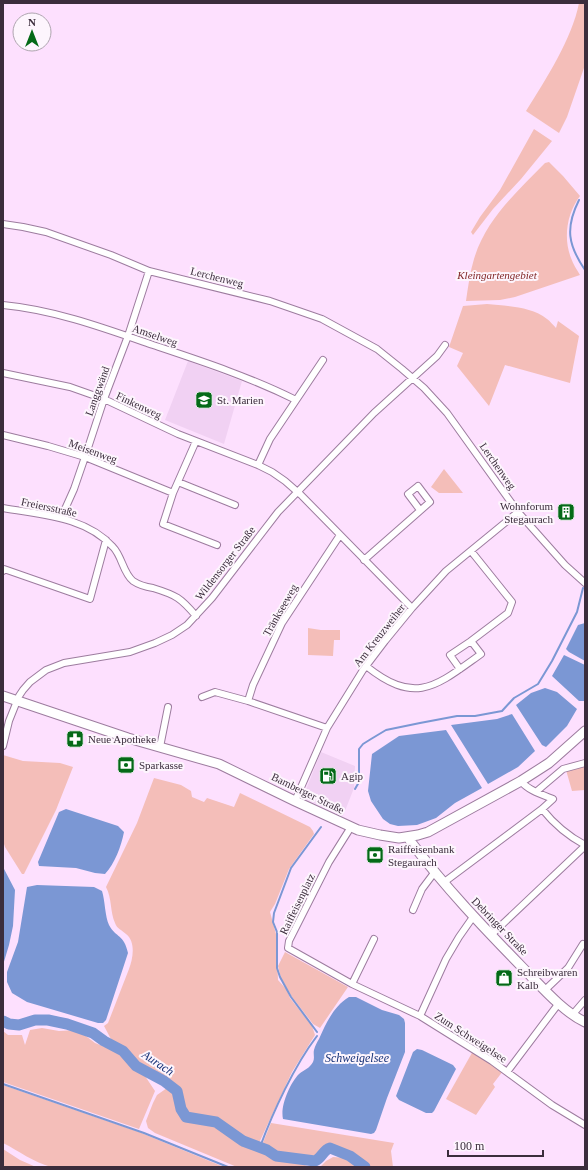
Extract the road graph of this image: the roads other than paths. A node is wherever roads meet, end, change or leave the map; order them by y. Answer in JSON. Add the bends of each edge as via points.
{"nodes":[{"id":1,"x":3,"y":224,"type":"edge"},
{"id":2,"x":150,"y":271,"type":"junction"},
{"id":3,"x":3,"y":305,"type":"edge"},
{"id":4,"x":128,"y":336,"type":"junction"},
{"id":5,"x":445,"y":345,"type":"dead end"},
{"id":6,"x":324,"y":360,"type":"dead end"},
{"id":7,"x":3,"y":372,"type":"edge"},
{"id":8,"x":413,"y":378,"type":"junction"},
{"id":9,"x":104,"y":399,"type":"junction"},
{"id":10,"x":296,"y":400,"type":"junction"},
{"id":11,"x":3,"y":435,"type":"edge"},
{"id":12,"x":196,"y":440,"type":"junction"},
{"id":13,"x":85,"y":457,"type":"junction"},
{"id":14,"x":258,"y":464,"type":"junction"},
{"id":15,"x":178,"y":482,"type":"junction"},
{"id":16,"x":297,"y":492,"type":"junction"},
{"id":17,"x":173,"y":493,"type":"junction"},
{"id":18,"x":235,"y":505,"type":"dead end"},
{"id":19,"x":3,"y":508,"type":"edge"},
{"id":20,"x":420,"y":510,"type":"dead end"},
{"id":21,"x":518,"y":512,"type":"junction"},
{"id":22,"x":61,"y":518,"type":"junction"},
{"id":23,"x":340,"y":535,"type":"junction"},
{"id":24,"x":106,"y":540,"type":"junction"},
{"id":25,"x":217,"y":545,"type":"dead end"},
{"id":26,"x":470,"y":551,"type":"junction"},
{"id":27,"x":364,"y":560,"type":"junction"},
{"id":28,"x":3,"y":571,"type":"edge"},
{"id":29,"x":585,"y":583,"type":"edge"},
{"id":30,"x":412,"y":608,"type":"junction"},
{"id":31,"x":196,"y":616,"type":"junction"},
{"id":32,"x":471,"y":641,"type":"junction"},
{"id":33,"x":366,"y":666,"type":"junction"},
{"id":34,"x":460,"y":669,"type":"junction"},
{"id":35,"x":3,"y":696,"type":"edge"},
{"id":36,"x":202,"y":697,"type":"dead end"},
{"id":37,"x":17,"y":700,"type":"junction"},
{"id":38,"x":248,"y":701,"type":"junction"},
{"id":39,"x":168,"y":707,"type":"dead end"},
{"id":40,"x":327,"y":728,"type":"junction"},
{"id":41,"x":585,"y":731,"type":"edge"},
{"id":42,"x":3,"y":746,"type":"edge"},
{"id":43,"x":160,"y":747,"type":"junction"},
{"id":44,"x":585,"y":763,"type":"edge"},
{"id":45,"x":522,"y":781,"type":"junction"},
{"id":46,"x":537,"y":791,"type":"junction"},
{"id":47,"x":295,"y":801,"type":"junction"},
{"id":48,"x":542,"y":810,"type":"junction"},
{"id":49,"x":351,"y":827,"type":"junction"},
{"id":50,"x":408,"y":837,"type":"junction"},
{"id":51,"x":585,"y":846,"type":"edge"},
{"id":52,"x":434,"y":873,"type":"junction"},
{"id":53,"x":443,"y":883,"type":"junction"},
{"id":54,"x":413,"y":910,"type":"dead end"},
{"id":55,"x":474,"y":917,"type":"junction"},
{"id":56,"x":491,"y":935,"type":"junction"},
{"id":57,"x":374,"y":939,"type":"dead end"},
{"id":58,"x":583,"y":944,"type":"dead end"},
{"id":59,"x":352,"y":984,"type":"junction"},
{"id":60,"x":545,"y":990,"type":"junction"},
{"id":61,"x":585,"y":1000,"type":"edge"},
{"id":62,"x":559,"y":1003,"type":"junction"},
{"id":63,"x":573,"y":1014,"type":"junction"},
{"id":64,"x":420,"y":1016,"type":"junction"},
{"id":65,"x":585,"y":1022,"type":"edge"},
{"id":66,"x":507,"y":1072,"type":"junction"},
{"id":67,"x":585,"y":1125,"type":"edge"}],
"edges":[{"from":1,"to":2,"type":"street","name":"Lerchenweg","via":[[46,232]]},
{"from":2,"to":4,"type":"street","name":"Langgwänd"},
{"from":2,"to":8,"type":"street","name":"Lerchenweg","via":[[270,301],[322,319],[377,349]]},
{"from":3,"to":4,"type":"street","name":"Amselweg","via":[[73,318]]},
{"from":4,"to":9,"type":"street","name":"Langgwänd"},
{"from":4,"to":10,"type":"street","name":"Amselweg","via":[[257,381]]},
{"from":5,"to":8,"type":"street"},
{"from":6,"to":10,"type":"street"},
{"from":7,"to":9,"type":"street","name":"Finkenweg"},
{"from":8,"to":16,"type":"street","name":"Wildensorger Straße","via":[[374,413]]},
{"from":8,"to":21,"type":"street","name":"Lerchenweg","via":[[447,413]]},
{"from":9,"to":12,"type":"street","name":"Finkenweg"},
{"from":9,"to":13,"type":"street","name":"Langgwänd"},
{"from":10,"to":14,"type":"street","via":[[270,439]]},
{"from":11,"to":13,"type":"street","name":"Meisenweg"},
{"from":12,"to":14,"type":"street","name":"Finkenweg"},
{"from":12,"to":15,"type":"street"},
{"from":13,"to":17,"type":"street","name":"Meisenweg"},
{"from":13,"to":22,"type":"street","name":"Langgwänd"},
{"from":14,"to":16,"type":"street","name":"Finkenweg"},
{"from":15,"to":17,"type":"street"},
{"from":15,"to":18,"type":"street"},
{"from":16,"to":23,"type":"street","name":"Finkenweg"},
{"from":16,"to":31,"type":"street","name":"Wildensorger Straße","via":[[278,512]]},
{"from":17,"to":25,"type":"street","via":[[163,524]]},
{"from":19,"to":22,"type":"street","name":"Freiersstraße"},
{"from":20,"to":27,"type":"street"},
{"from":21,"to":26,"type":"street","name":"Am Kreuzweiher"},
{"from":21,"to":29,"type":"street","name":"Lerchenweg","via":[[565,565]]},
{"from":22,"to":24,"type":"street","name":"Freiersstraße","via":[[85,526]]},
{"from":23,"to":27,"type":"street","name":"Finkenweg"},
{"from":23,"to":38,"type":"street","name":"Tränkseeweg","via":[[282,623]]},
{"from":24,"to":28,"type":"street","via":[[90,599],[4,569]]},
{"from":24,"to":31,"type":"street","name":"Freiersstraße","via":[[117,551],[132,580],[180,598]]},
{"from":26,"to":30,"type":"street","name":"Am Kreuzweiher","via":[[446,571]]},
{"from":26,"to":32,"type":"street","via":[[512,602],[508,613]]},
{"from":27,"to":30,"type":"street","name":"Finkenweg"},
{"from":30,"to":33,"type":"street","name":"Am Kreuzweiher"},
{"from":31,"to":37,"type":"street","name":"Wildensorger Straße","via":[[172,635],[130,652],[64,663],[46,670],[26,686]]},
{"from":32,"to":34,"type":"street","via":[[481,654]]},
{"from":32,"to":34,"type":"street","via":[[450,655]]},
{"from":33,"to":34,"type":"street","via":[[378,676],[408,688],[422,688],[438,683]]},
{"from":33,"to":40,"type":"street","name":"Am Kreuzweiher"},
{"from":35,"to":37,"type":"main road","name":"Bamberger Straße"},
{"from":36,"to":38,"type":"street","via":[[215,692]]},
{"from":37,"to":42,"type":"street","name":"Wildensorger Straße"},
{"from":37,"to":43,"type":"main road","name":"Bamberger Straße"},
{"from":38,"to":40,"type":"street"},
{"from":39,"to":43,"type":"street"},
{"from":40,"to":47,"type":"street","name":"Am Kreuzweiher"},
{"from":41,"to":45,"type":"main road","name":"Bamberger Straße","via":[[549,763]]},
{"from":43,"to":47,"type":"main road","name":"Bamberger Straße","via":[[219,764]]},
{"from":44,"to":46,"type":"street","via":[[563,769]]},
{"from":45,"to":46,"type":"street","via":[[524,785]]},
{"from":45,"to":50,"type":"main road","name":"Bamberger Straße","via":[[446,824]]},
{"from":46,"to":48,"type":"street","via":[[553,800]]},
{"from":47,"to":49,"type":"main road","name":"Bamberger Straße"},
{"from":48,"to":51,"type":"street","via":[[573,839]]},
{"from":48,"to":53,"type":"street"},
{"from":49,"to":50,"type":"main road","name":"Bamberger Straße","via":[[380,835]]},
{"from":49,"to":59,"type":"street","name":"Raiffeisenplatz","via":[[309,899],[288,948]]},
{"from":50,"to":52,"type":"main road","name":"Debringer Straße"},
{"from":51,"to":56,"type":"street"},
{"from":52,"to":53,"type":"main road","name":"Debringer Straße"},
{"from":52,"to":54,"type":"street","via":[[422,889]]},
{"from":53,"to":55,"type":"main road","name":"Debringer Straße"},
{"from":55,"to":56,"type":"main road","name":"Debringer Straße"},
{"from":55,"to":64,"type":"street","name":"Zum Schweigelsee","via":[[446,960]]},
{"from":56,"to":60,"type":"main road","name":"Debringer Straße"},
{"from":57,"to":59,"type":"street"},
{"from":58,"to":60,"type":"street","via":[[568,968]]},
{"from":59,"to":64,"type":"street","name":"Raiffeisenplatz"},
{"from":60,"to":62,"type":"main road","name":"Debringer Straße"},
{"from":61,"to":63,"type":"street"},
{"from":62,"to":63,"type":"main road","name":"Debringer Straße"},
{"from":62,"to":66,"type":"street"},
{"from":63,"to":65,"type":"main road","name":"Debringer Straße"},
{"from":64,"to":66,"type":"street","name":"Zum Schweigelsee"},
{"from":66,"to":67,"type":"street","name":"Zum Schweigelsee","via":[[552,1105]]}]}
